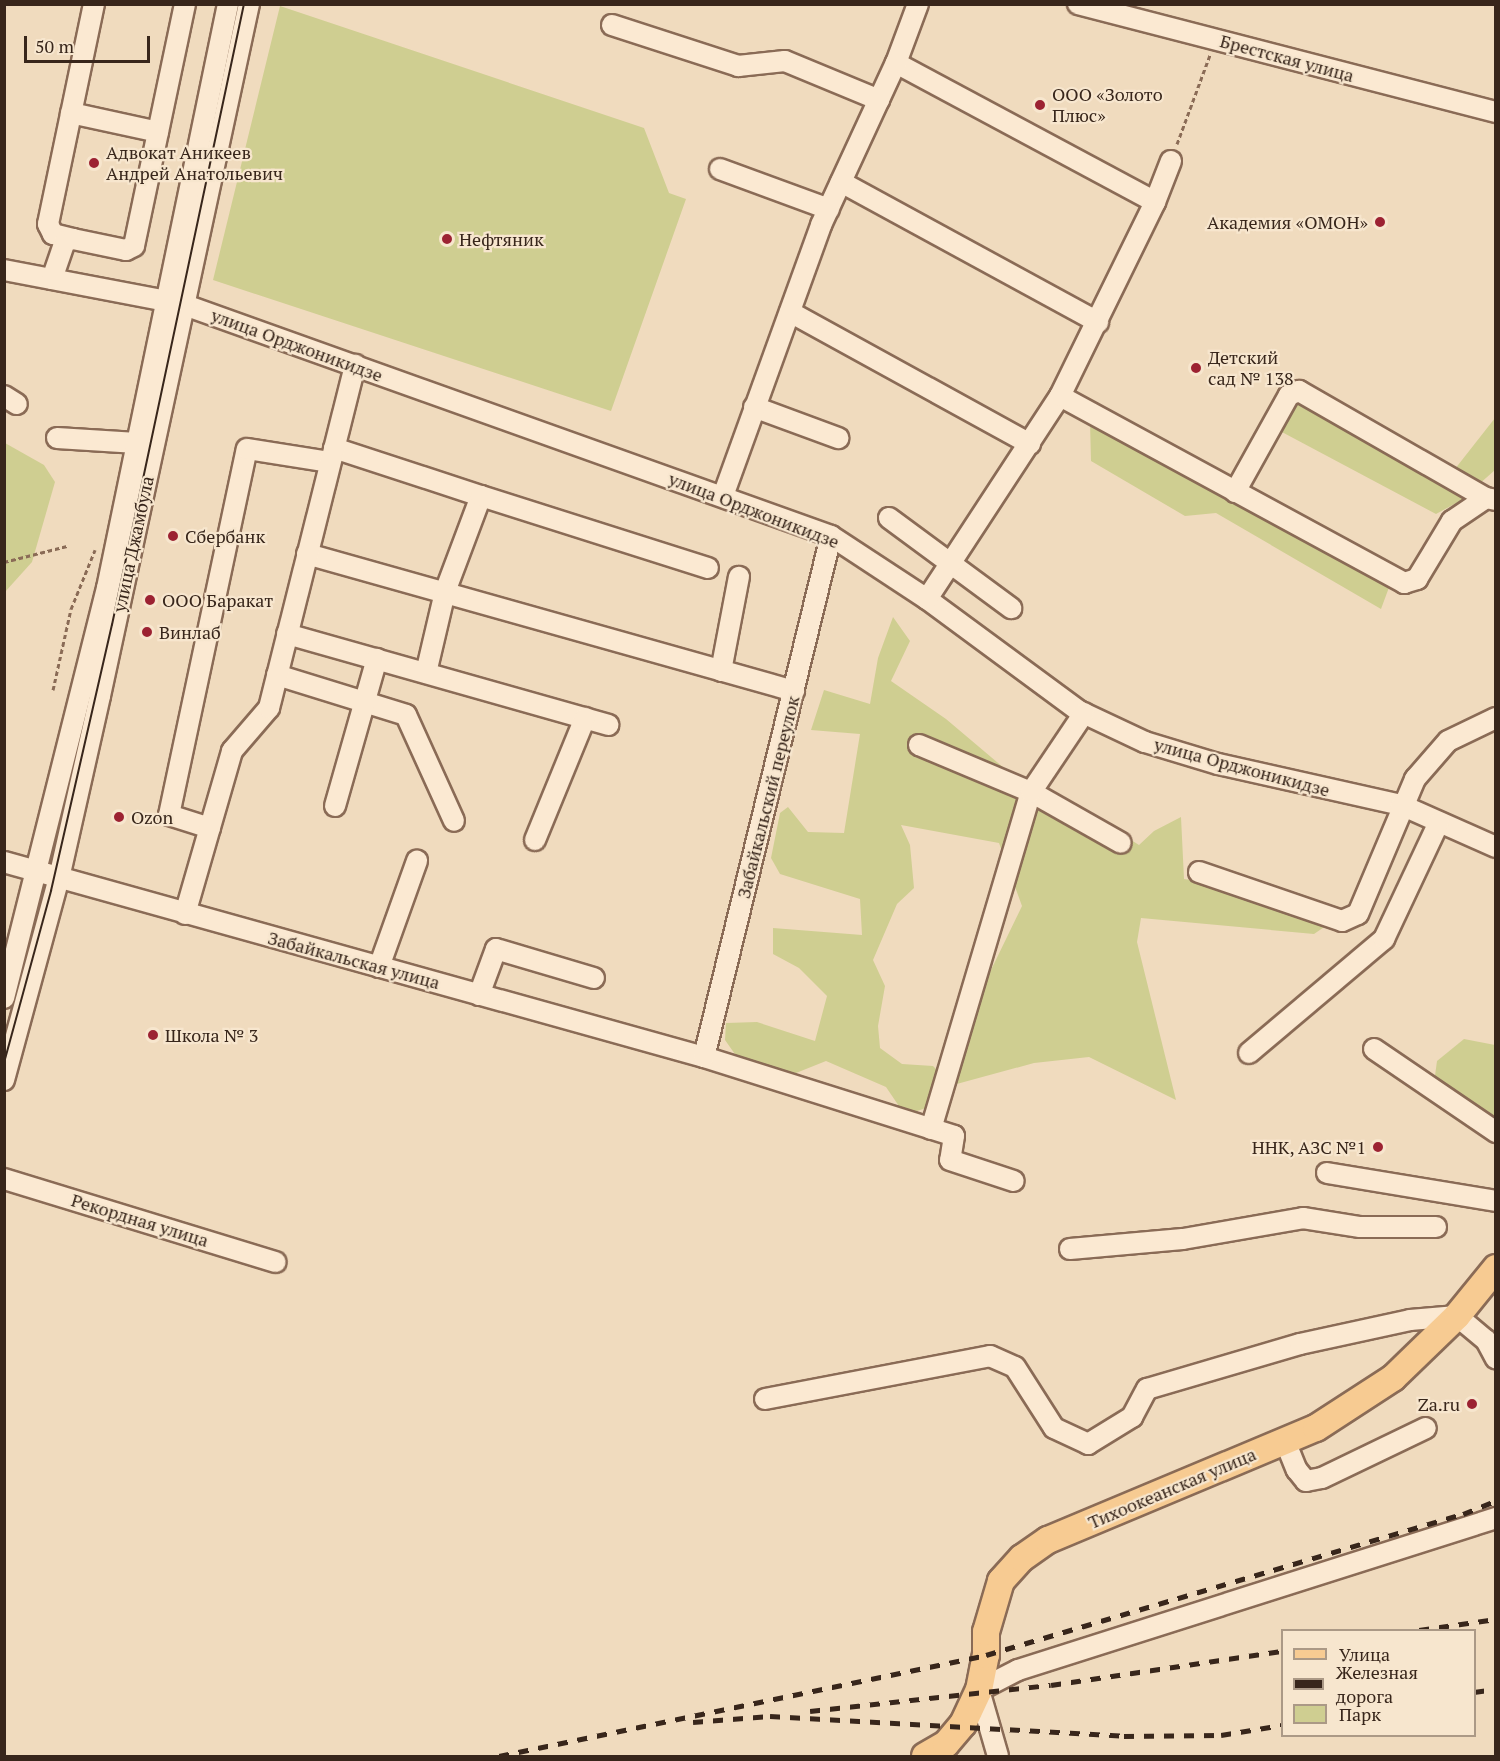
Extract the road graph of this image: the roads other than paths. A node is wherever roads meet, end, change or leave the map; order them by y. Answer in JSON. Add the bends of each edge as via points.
{"nodes":[{"id":1,"x":94,"y":4,"type":"edge"},
{"id":2,"x":185,"y":4,"type":"edge"},
{"id":3,"x":249,"y":4,"type":"edge"},
{"id":4,"x":918,"y":4,"type":"edge"},
{"id":5,"x":1078,"y":4,"type":"edge"},
{"id":6,"x":228,"y":5,"type":"edge"},
{"id":7,"x":612,"y":25,"type":"dead end"},
{"id":8,"x":896,"y":63,"type":"junction"},
{"id":9,"x":879,"y":100,"type":"junction"},
{"id":10,"x":1496,"y":112,"type":"edge"},
{"id":11,"x":71,"y":113,"type":"junction"},
{"id":12,"x":158,"y":132,"type":"junction"},
{"id":13,"x":1171,"y":160,"type":"road end"},
{"id":14,"x":720,"y":169,"type":"dead end"},
{"id":15,"x":841,"y":182,"type":"junction"},
{"id":16,"x":1155,"y":202,"type":"junction"},
{"id":17,"x":829,"y":209,"type":"junction"},
{"id":18,"x":73,"y":239,"type":"junction"},
{"id":19,"x":4,"y":270,"type":"edge"},
{"id":20,"x":52,"y":279,"type":"junction"},
{"id":21,"x":174,"y":301,"type":"junction"},
{"id":22,"x":790,"y":312,"type":"junction"},
{"id":23,"x":1098,"y":322,"type":"junction"},
{"id":24,"x":355,"y":365,"type":"junction"},
{"id":25,"x":1060,"y":396,"type":"junction"},
{"id":26,"x":754,"y":407,"type":"junction"},
{"id":27,"x":57,"y":438,"type":"dead end"},
{"id":28,"x":838,"y":438,"type":"dead end"},
{"id":29,"x":137,"y":443,"type":"junction"},
{"id":30,"x":1030,"y":444,"type":"junction"},
{"id":31,"x":332,"y":455,"type":"junction"},
{"id":32,"x":1235,"y":492,"type":"junction"},
{"id":33,"x":481,"y":496,"type":"junction"},
{"id":34,"x":723,"y":496,"type":"junction"},
{"id":35,"x":1491,"y":499,"type":"edge"},
{"id":36,"x":889,"y":518,"type":"dead end"},
{"id":37,"x":831,"y":536,"type":"junction"},
{"id":38,"x":308,"y":554,"type":"junction"},
{"id":39,"x":950,"y":566,"type":"junction"},
{"id":40,"x":708,"y":568,"type":"dead end"},
{"id":41,"x":739,"y":577,"type":"dead end"},
{"id":42,"x":445,"y":592,"type":"junction"},
{"id":43,"x":927,"y":599,"type":"junction"},
{"id":44,"x":1011,"y":608,"type":"dead end"},
{"id":45,"x":287,"y":634,"type":"junction"},
{"id":46,"x":377,"y":659,"type":"junction"},
{"id":47,"x":721,"y":671,"type":"junction"},
{"id":48,"x":426,"y":673,"type":"junction"},
{"id":49,"x":277,"y":675,"type":"junction"},
{"id":50,"x":794,"y":691,"type":"junction"},
{"id":51,"x":366,"y":702,"type":"junction"},
{"id":52,"x":1084,"y":713,"type":"junction"},
{"id":53,"x":585,"y":718,"type":"junction"},
{"id":54,"x":1496,"y":718,"type":"edge"},
{"id":55,"x":608,"y":725,"type":"dead end"},
{"id":56,"x":919,"y":745,"type":"dead end"},
{"id":57,"x":1031,"y":792,"type":"junction"},
{"id":58,"x":1401,"y":805,"type":"junction"},
{"id":59,"x":335,"y":806,"type":"dead end"},
{"id":60,"x":454,"y":821,"type":"dead end"},
{"id":61,"x":1439,"y":822,"type":"junction"},
{"id":62,"x":210,"y":828,"type":"junction"},
{"id":63,"x":535,"y":840,"type":"dead end"},
{"id":64,"x":1121,"y":843,"type":"dead end"},
{"id":65,"x":1496,"y":848,"type":"edge"},
{"id":66,"x":417,"y":861,"type":"dead end"},
{"id":67,"x":4,"y":862,"type":"edge"},
{"id":68,"x":1199,"y":872,"type":"dead end"},
{"id":69,"x":39,"y":873,"type":"junction"},
{"id":70,"x":58,"y":879,"type":"junction"},
{"id":71,"x":185,"y":914,"type":"junction"},
{"id":72,"x":379,"y":968,"type":"junction"},
{"id":73,"x":594,"y":978,"type":"dead end"},
{"id":74,"x":479,"y":995,"type":"junction"},
{"id":75,"x":4,"y":998,"type":"edge"},
{"id":76,"x":1374,"y":1049,"type":"dead end"},
{"id":77,"x":1249,"y":1053,"type":"dead end"},
{"id":78,"x":705,"y":1057,"type":"junction"},
{"id":79,"x":4,"y":1080,"type":"edge"},
{"id":80,"x":931,"y":1129,"type":"junction"},
{"id":81,"x":1496,"y":1132,"type":"edge"},
{"id":82,"x":1327,"y":1173,"type":"dead end"},
{"id":83,"x":4,"y":1179,"type":"edge"},
{"id":84,"x":1014,"y":1181,"type":"dead end"},
{"id":85,"x":1496,"y":1202,"type":"edge"},
{"id":86,"x":1436,"y":1227,"type":"dead end"},
{"id":87,"x":1070,"y":1249,"type":"dead end"},
{"id":88,"x":276,"y":1262,"type":"dead end"},
{"id":89,"x":1496,"y":1268,"type":"edge"},
{"id":90,"x":1457,"y":1316,"type":"junction"},
{"id":91,"x":1496,"y":1359,"type":"edge"},
{"id":92,"x":765,"y":1399,"type":"dead end"},
{"id":93,"x":1426,"y":1428,"type":"dead end"},
{"id":94,"x":1285,"y":1441,"type":"junction"},
{"id":95,"x":1496,"y":1518,"type":"edge"},
{"id":96,"x":979,"y":1690,"type":"junction"},
{"id":97,"x":925,"y":1756,"type":"edge"},
{"id":98,"x":998,"y":1756,"type":"edge"}],
"edges":[{"from":1,"to":11,"type":"street"},
{"from":2,"to":12,"type":"street"},
{"from":3,"to":21,"type":"street","name":"улица Джамбула"},
{"from":4,"to":8,"type":"street"},
{"from":5,"to":10,"type":"street","name":"Брестская улица"},
{"from":6,"to":21,"type":"street","name":"улица Джамбула"},
{"from":7,"to":9,"type":"street","via":[[738,66],[785,61]]},
{"from":8,"to":9,"type":"street"},
{"from":8,"to":16,"type":"street"},
{"from":9,"to":15,"type":"street"},
{"from":11,"to":12,"type":"street"},
{"from":11,"to":18,"type":"street","via":[[48,228],[53,234]]},
{"from":12,"to":18,"type":"street","via":[[134,246],[126,250]]},
{"from":13,"to":16,"type":"street"},
{"from":14,"to":17,"type":"street"},
{"from":15,"to":17,"type":"street"},
{"from":15,"to":23,"type":"street"},
{"from":16,"to":23,"type":"street"},
{"from":17,"to":22,"type":"street"},
{"from":18,"to":20,"type":"street","via":[[62,244]]},
{"from":19,"to":20,"type":"street","name":"улица Орджоникидзе"},
{"from":20,"to":21,"type":"street","name":"улица Орджоникидзе"},
{"from":21,"to":24,"type":"street","name":"улица Орджоникидзе"},
{"from":21,"to":29,"type":"street","name":"улица Джамбула"},
{"from":21,"to":70,"type":"street","name":"улица Джамбула"},
{"from":22,"to":26,"type":"street"},
{"from":22,"to":30,"type":"street"},
{"from":23,"to":25,"type":"street"},
{"from":24,"to":31,"type":"street"},
{"from":24,"to":34,"type":"street","name":"улица Орджоникидзе"},
{"from":25,"to":30,"type":"street"},
{"from":25,"to":32,"type":"street"},
{"from":26,"to":28,"type":"street"},
{"from":26,"to":34,"type":"street"},
{"from":27,"to":29,"type":"street"},
{"from":29,"to":69,"type":"street","name":"улица Джамбула"},
{"from":30,"to":39,"type":"street"},
{"from":31,"to":33,"type":"street"},
{"from":31,"to":38,"type":"street"},
{"from":31,"to":62,"type":"street","via":[[248,449],[169,815]]},
{"from":32,"to":35,"type":"street","via":[[1404,584],[1417,579],[1452,521]]},
{"from":32,"to":35,"type":"street","via":[[1288,395],[1299,391]]},
{"from":33,"to":40,"type":"street"},
{"from":33,"to":42,"type":"street"},
{"from":34,"to":37,"type":"street","name":"улица Орджоникидзе"},
{"from":36,"to":39,"type":"street"},
{"from":37,"to":43,"type":"street","name":"улица Орджоникидзе"},
{"from":37,"to":50,"type":"street","name":"Забайкальский переулок"},
{"from":38,"to":42,"type":"street"},
{"from":38,"to":45,"type":"street"},
{"from":39,"to":43,"type":"street"},
{"from":39,"to":44,"type":"street"},
{"from":41,"to":47,"type":"street"},
{"from":42,"to":47,"type":"street"},
{"from":42,"to":48,"type":"street"},
{"from":43,"to":52,"type":"street","name":"улица Орджоникидзе"},
{"from":45,"to":46,"type":"street"},
{"from":45,"to":49,"type":"street"},
{"from":46,"to":48,"type":"street"},
{"from":46,"to":51,"type":"street"},
{"from":47,"to":50,"type":"street"},
{"from":48,"to":53,"type":"street"},
{"from":49,"to":51,"type":"street"},
{"from":49,"to":62,"type":"street","via":[[269,708],[232,751]]},
{"from":50,"to":78,"type":"street","name":"Забайкальский переулок"},
{"from":51,"to":59,"type":"street"},
{"from":51,"to":60,"type":"street","via":[[406,715]]},
{"from":52,"to":57,"type":"street"},
{"from":52,"to":58,"type":"street","name":"улица Орджоникидзе","via":[[1145,742],[1218,764]]},
{"from":53,"to":55,"type":"street"},
{"from":53,"to":63,"type":"street"},
{"from":54,"to":58,"type":"street","via":[[1448,741],[1415,778]]},
{"from":56,"to":57,"type":"street"},
{"from":57,"to":64,"type":"street"},
{"from":57,"to":80,"type":"street"},
{"from":58,"to":61,"type":"street","name":"улица Орджоникидзе"},
{"from":58,"to":68,"type":"street","via":[[1358,914],[1342,921]]},
{"from":61,"to":65,"type":"street","name":"улица Орджоникидзе"},
{"from":61,"to":77,"type":"street","via":[[1384,939]]},
{"from":62,"to":71,"type":"street"},
{"from":66,"to":72,"type":"street"},
{"from":67,"to":69,"type":"street","name":"Забайкальская улица"},
{"from":69,"to":70,"type":"street","name":"Забайкальская улица"},
{"from":69,"to":75,"type":"street","name":"улица Джамбула"},
{"from":70,"to":71,"type":"street","name":"Забайкальская улица"},
{"from":70,"to":79,"type":"street","name":"улица Джамбула"},
{"from":71,"to":72,"type":"street","name":"Забайкальская улица"},
{"from":72,"to":74,"type":"street","name":"Забайкальская улица"},
{"from":73,"to":74,"type":"street","via":[[496,949]]},
{"from":74,"to":78,"type":"street","name":"Забайкальская улица"},
{"from":76,"to":81,"type":"street"},
{"from":78,"to":80,"type":"street","name":"Забайкальская улица"},
{"from":80,"to":84,"type":"street","name":"Забайкальская улица","via":[[954,1136],[950,1160]]},
{"from":82,"to":85,"type":"street"},
{"from":83,"to":88,"type":"street","name":"Рекордная улица"},
{"from":86,"to":87,"type":"street","via":[[1350,1226],[1304,1218],[1183,1239]]},
{"from":89,"to":90,"type":"main road","name":"Тихоокеанская улица"},
{"from":90,"to":91,"type":"street","via":[[1486,1340]]},
{"from":90,"to":92,"type":"street","via":[[1410,1320],[1300,1344],[1147,1389],[1132,1416],[1088,1444],[1054,1428],[1015,1367],[990,1356]]},
{"from":90,"to":94,"type":"main road","name":"Тихоокеанская улица","via":[[1393,1378],[1316,1428]]},
{"from":93,"to":94,"type":"street","via":[[1322,1478],[1306,1480],[1297,1470]]},
{"from":94,"to":96,"type":"main road","name":"Тихоокеанская улица","via":[[1048,1540],[1022,1558],[1001,1581],[992,1607]]},
{"from":95,"to":96,"type":"street","via":[[1018,1670]]},
{"from":96,"to":97,"type":"main road","name":"Тихоокеанская улица","via":[[963,1724],[946,1744]]},
{"from":96,"to":98,"type":"street"}]}
